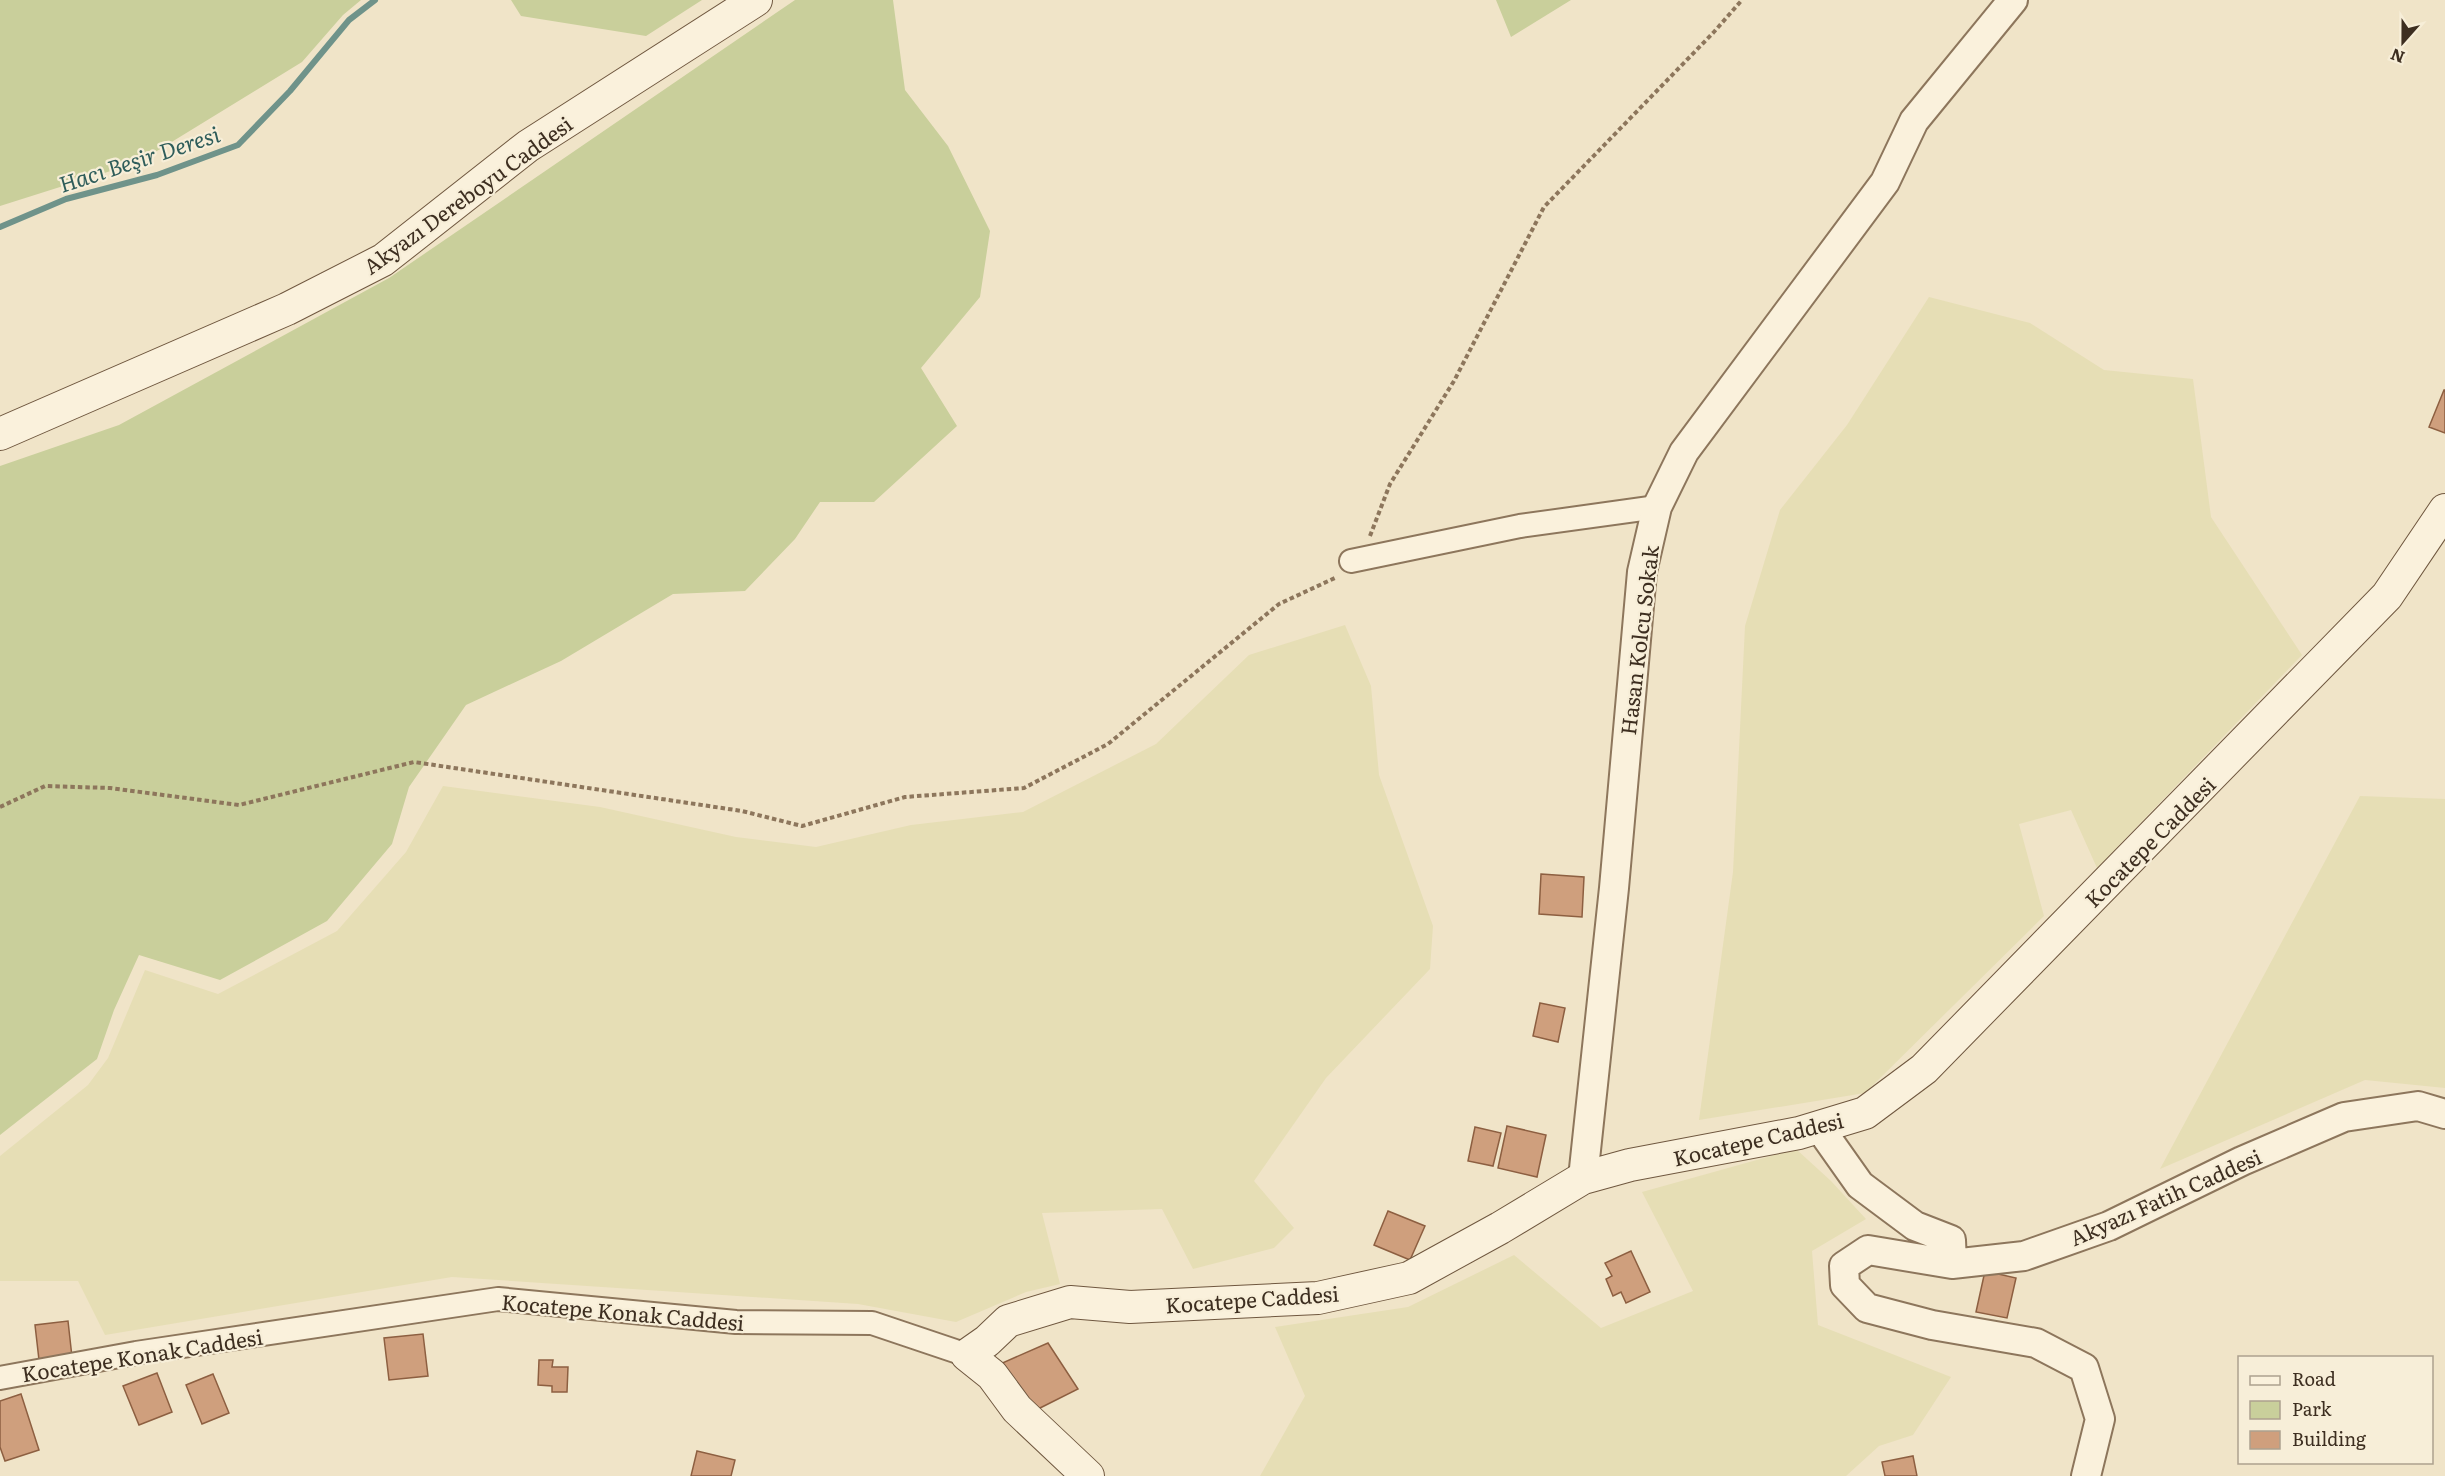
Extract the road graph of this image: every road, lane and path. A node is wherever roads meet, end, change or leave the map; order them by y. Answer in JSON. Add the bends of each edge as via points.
{"nodes":[{"id":1,"x":756,"y":0,"type":"edge"},
{"id":2,"x":1742,"y":0,"type":"edge"},
{"id":3,"x":2013,"y":0,"type":"edge"},
{"id":4,"x":0,"y":434,"type":"edge"},
{"id":5,"x":1657,"y":507,"type":"junction"},
{"id":6,"x":2445,"y":510,"type":"edge"},
{"id":7,"x":1351,"y":561,"type":"junction"},
{"id":8,"x":0,"y":807,"type":"edge"},
{"id":9,"x":2445,"y":1114,"type":"edge"},
{"id":10,"x":1819,"y":1127,"type":"junction"},
{"id":11,"x":1583,"y":1178,"type":"junction"},
{"id":12,"x":1952,"y":1264,"type":"junction"},
{"id":13,"x":967,"y":1355,"type":"junction"},
{"id":14,"x":0,"y":1378,"type":"edge"},
{"id":15,"x":1088,"y":1476,"type":"edge"},
{"id":16,"x":2086,"y":1476,"type":"edge"}],
"edges":[{"from":1,"to":4,"type":"main road","name":"Akyazı Dereboyu Caddesi","via":[[528,146],[383,260],[287,309]]},
{"from":2,"to":7,"type":"path","via":[[1544,207],[1454,381],[1390,484],[1370,538]]},
{"from":3,"to":5,"type":"street","name":"Hasan Kolcu Sokak","via":[[1914,121],[1885,182],[1684,452]]},
{"from":5,"to":7,"type":"street","via":[[1520,526]]},
{"from":5,"to":11,"type":"street","name":"Hasan Kolcu Sokak","via":[[1642,572]]},
{"from":6,"to":10,"type":"main road","name":"Kocatepe Caddesi","via":[[2387,596],[1924,1069],[1865,1113]]},
{"from":7,"to":8,"type":"path","via":[[1338,576],[1279,604],[1108,744],[1024,788],[905,797],[802,826],[742,811],[414,762],[239,806],[110,788],[45,786]]},
{"from":9,"to":12,"type":"street","name":"Akyazı Fatih Caddesi","via":[[2418,1106],[2344,1117],[2242,1161],[2109,1226],[2024,1256]]},
{"from":10,"to":11,"type":"main road","name":"Kocatepe Caddesi"},
{"from":10,"to":12,"type":"street","via":[[1860,1185],[1915,1226],[1951,1240]]},
{"from":11,"to":13,"type":"main road","name":"Kocatepe Caddesi","via":[[1409,1278],[1318,1298],[1130,1307],[1070,1302],[1008,1321]]},
{"from":12,"to":16,"type":"street","name":"Akyazı Fatih Caddesi","via":[[1868,1250],[1844,1266],[1845,1286],[1868,1308],[1932,1325],[2036,1343],[2084,1368],[2100,1419]]},
{"from":13,"to":14,"type":"street","name":"Kocatepe Konak Caddesi","via":[[872,1323],[736,1322],[498,1299],[136,1353]]},
{"from":13,"to":15,"type":"main road","name":"Kocatepe Konak Caddesi","via":[[992,1375],[1017,1409]]}]}
